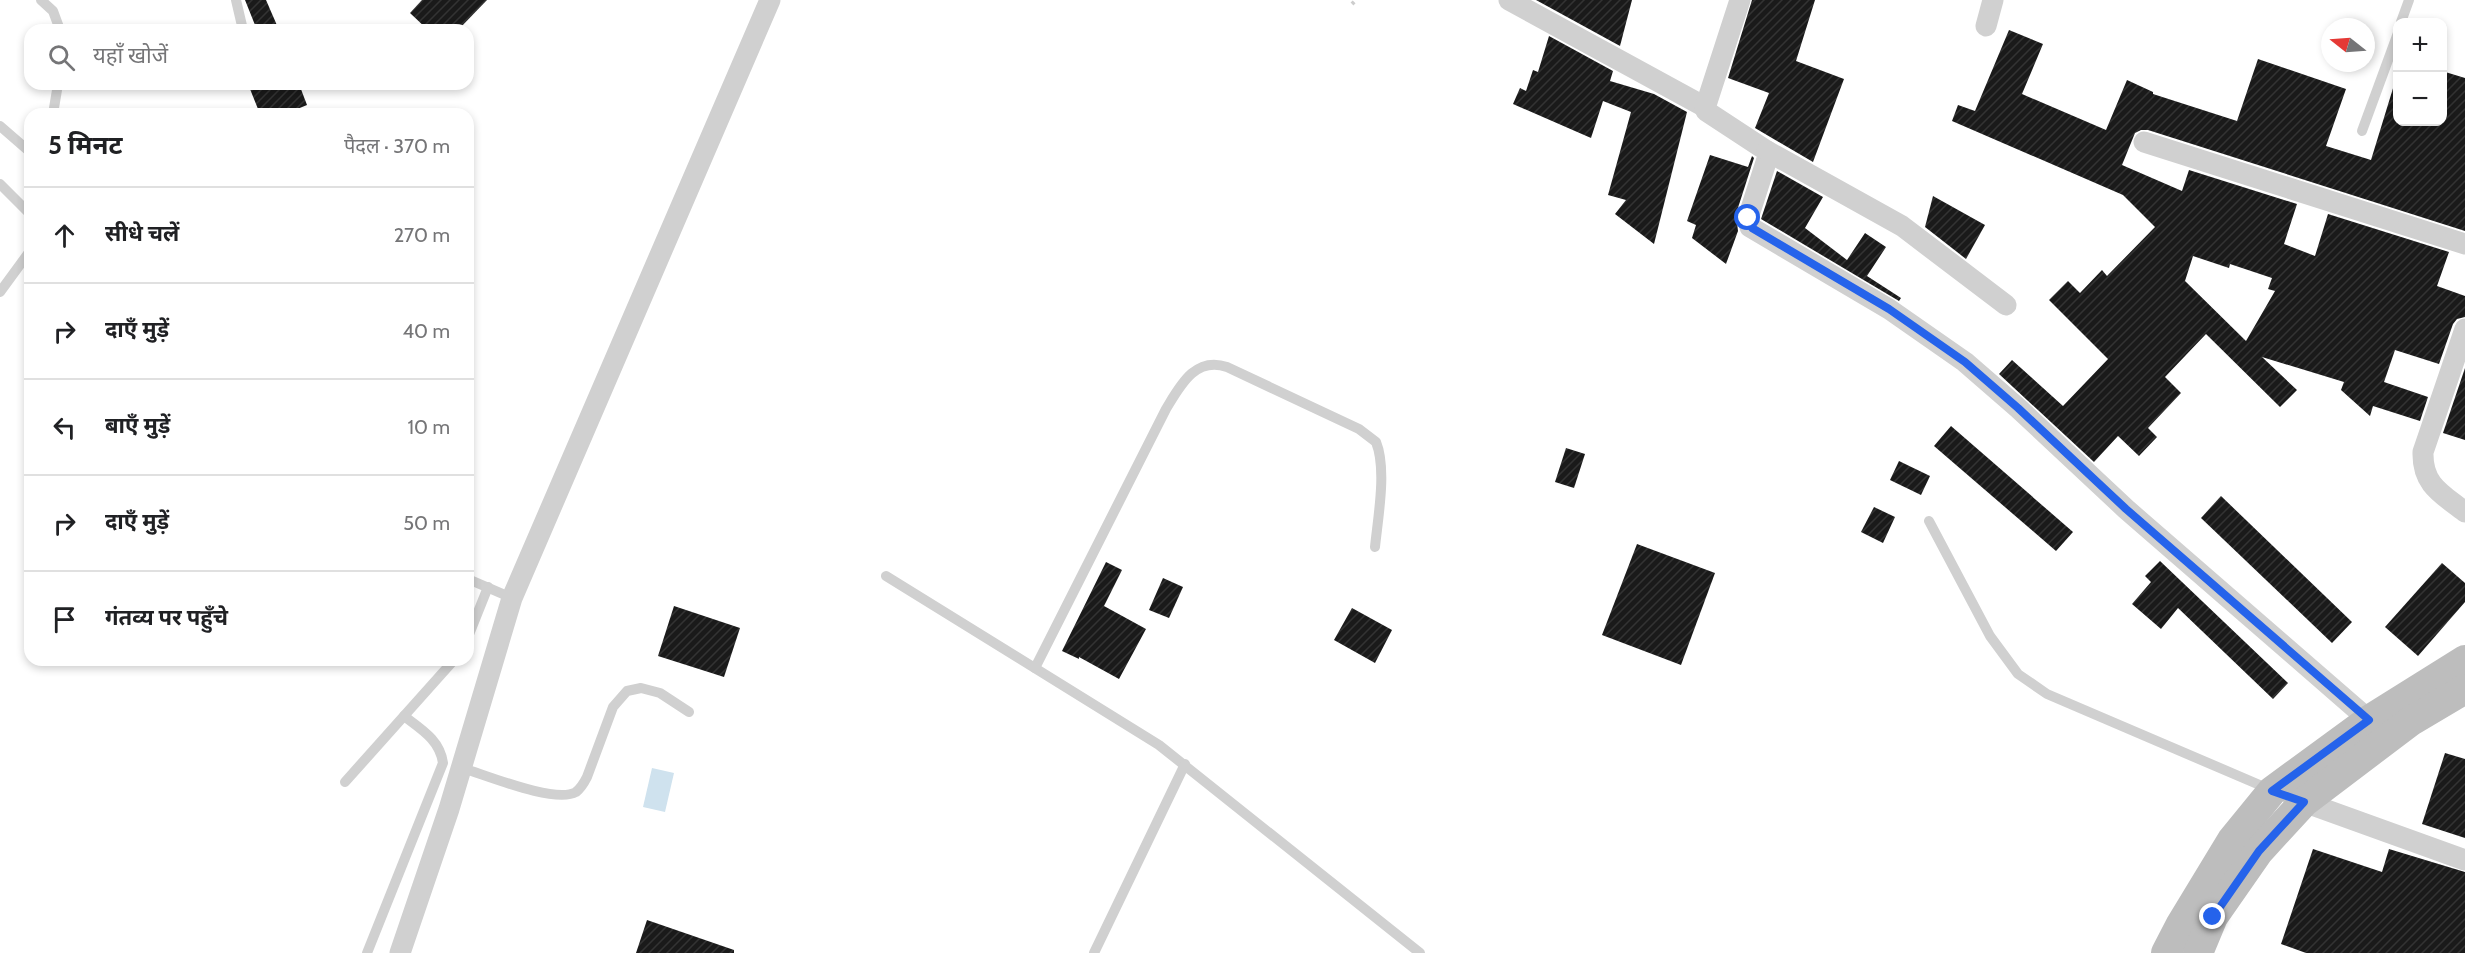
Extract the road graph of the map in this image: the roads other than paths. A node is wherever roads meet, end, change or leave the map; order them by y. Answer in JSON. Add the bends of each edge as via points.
{"nodes":[{"id":1,"x":41,"y":0,"type":"edge"},
{"id":2,"x":236,"y":0,"type":"edge"},
{"id":3,"x":770,"y":0,"type":"edge"},
{"id":4,"x":1509,"y":0,"type":"edge"},
{"id":5,"x":1740,"y":0,"type":"edge"},
{"id":6,"x":1993,"y":0,"type":"edge"},
{"id":7,"x":2409,"y":0,"type":"edge"},
{"id":8,"x":2402,"y":18,"type":"edge"},
{"id":9,"x":58,"y":24,"type":"edge"},
{"id":10,"x":242,"y":24,"type":"edge"},
{"id":11,"x":1986,"y":26,"type":"dead end"},
{"id":12,"x":2393,"y":44,"type":"edge"},
{"id":13,"x":57,"y":90,"type":"edge"},
{"id":14,"x":1705,"y":107,"type":"junction"},
{"id":15,"x":54,"y":108,"type":"edge"},
{"id":16,"x":0,"y":126,"type":"edge"},
{"id":17,"x":2362,"y":131,"type":"dead end"},
{"id":18,"x":2144,"y":142,"type":"dead end"},
{"id":19,"x":24,"y":147,"type":"edge"},
{"id":20,"x":1767,"y":151,"type":"junction"},
{"id":21,"x":0,"y":184,"type":"edge"},
{"id":22,"x":24,"y":208,"type":"edge"},
{"id":23,"x":2465,"y":244,"type":"edge"},
{"id":24,"x":24,"y":259,"type":"edge"},
{"id":25,"x":0,"y":292,"type":"edge"},
{"id":26,"x":2006,"y":305,"type":"dead end"},
{"id":27,"x":2465,"y":329,"type":"edge"},
{"id":28,"x":2465,"y":512,"type":"edge"},
{"id":29,"x":1929,"y":521,"type":"dead end"},
{"id":30,"x":1375,"y":547,"type":"dead end"},
{"id":31,"x":886,"y":576,"type":"dead end"},
{"id":32,"x":474,"y":581,"type":"edge"},
{"id":33,"x":488,"y":587,"type":"junction"},
{"id":34,"x":512,"y":598,"type":"junction"},
{"id":35,"x":474,"y":622,"type":"edge"},
{"id":36,"x":2465,"y":660,"type":"edge"},
{"id":37,"x":449,"y":666,"type":"edge"},
{"id":38,"x":1035,"y":668,"type":"junction"},
{"id":39,"x":2465,"y":689,"type":"edge"},
{"id":40,"x":689,"y":712,"type":"dead end"},
{"id":41,"x":404,"y":716,"type":"junction"},
{"id":42,"x":2369,"y":720,"type":"junction"},
{"id":43,"x":1185,"y":764,"type":"junction"},
{"id":44,"x":462,"y":768,"type":"junction"},
{"id":45,"x":345,"y":782,"type":"dead end"},
{"id":46,"x":2272,"y":791,"type":"junction"},
{"id":47,"x":2304,"y":802,"type":"junction"},
{"id":48,"x":2465,"y":860,"type":"edge"},
{"id":49,"x":367,"y":953,"type":"edge"},
{"id":50,"x":400,"y":953,"type":"edge"},
{"id":51,"x":1094,"y":953,"type":"edge"},
{"id":52,"x":1420,"y":953,"type":"edge"},
{"id":53,"x":2166,"y":953,"type":"edge"},
{"id":54,"x":2198,"y":953,"type":"edge"}],
"edges":[{"from":1,"to":9,"type":"lane","via":[[53,11]]},
{"from":2,"to":10,"type":"lane"},
{"from":3,"to":34,"type":"street"},
{"from":4,"to":14,"type":"street"},
{"from":5,"to":14,"type":"street"},
{"from":6,"to":11,"type":"street"},
{"from":7,"to":8,"type":"lane"},
{"from":12,"to":17,"type":"lane"},
{"from":13,"to":15,"type":"lane"},
{"from":14,"to":20,"type":"street"},
{"from":16,"to":19,"type":"lane"},
{"from":18,"to":23,"type":"street"},
{"from":20,"to":26,"type":"street","via":[[1902,226]]},
{"from":20,"to":42,"type":"street","via":[[1748,218],[1750,227],[1889,309],[1965,362],[2126,509]]},
{"from":21,"to":22,"type":"lane"},
{"from":24,"to":25,"type":"lane"},
{"from":27,"to":28,"type":"street","via":[[2423,452],[2423,466],[2427,479]]},
{"from":29,"to":46,"type":"lane","via":[[1990,636],[2018,674],[2047,694]]},
{"from":30,"to":38,"type":"lane","via":[[1380,459],[1376,442],[1359,429],[1227,367],[1205,365],[1187,377],[1166,409]]},
{"from":31,"to":38,"type":"lane"},
{"from":32,"to":33,"type":"lane"},
{"from":33,"to":34,"type":"lane"},
{"from":33,"to":35,"type":"lane"},
{"from":34,"to":44,"type":"street"},
{"from":36,"to":42,"type":"main road"},
{"from":37,"to":41,"type":"lane"},
{"from":38,"to":43,"type":"lane"},
{"from":39,"to":47,"type":"main road","via":[[2411,721]]},
{"from":40,"to":44,"type":"lane","via":[[660,693],[641,688],[627,691],[613,706],[587,777],[574,793],[546,794]]},
{"from":41,"to":45,"type":"lane"},
{"from":41,"to":49,"type":"lane","via":[[430,737],[442,754],[443,763]]},
{"from":42,"to":46,"type":"main road"},
{"from":43,"to":51,"type":"lane"},
{"from":43,"to":52,"type":"lane"},
{"from":44,"to":50,"type":"street"},
{"from":46,"to":47,"type":"street"},
{"from":46,"to":53,"type":"main road","via":[[2232,840]]},
{"from":47,"to":48,"type":"street"},
{"from":47,"to":54,"type":"main road","via":[[2259,851],[2213,917]]}]}
